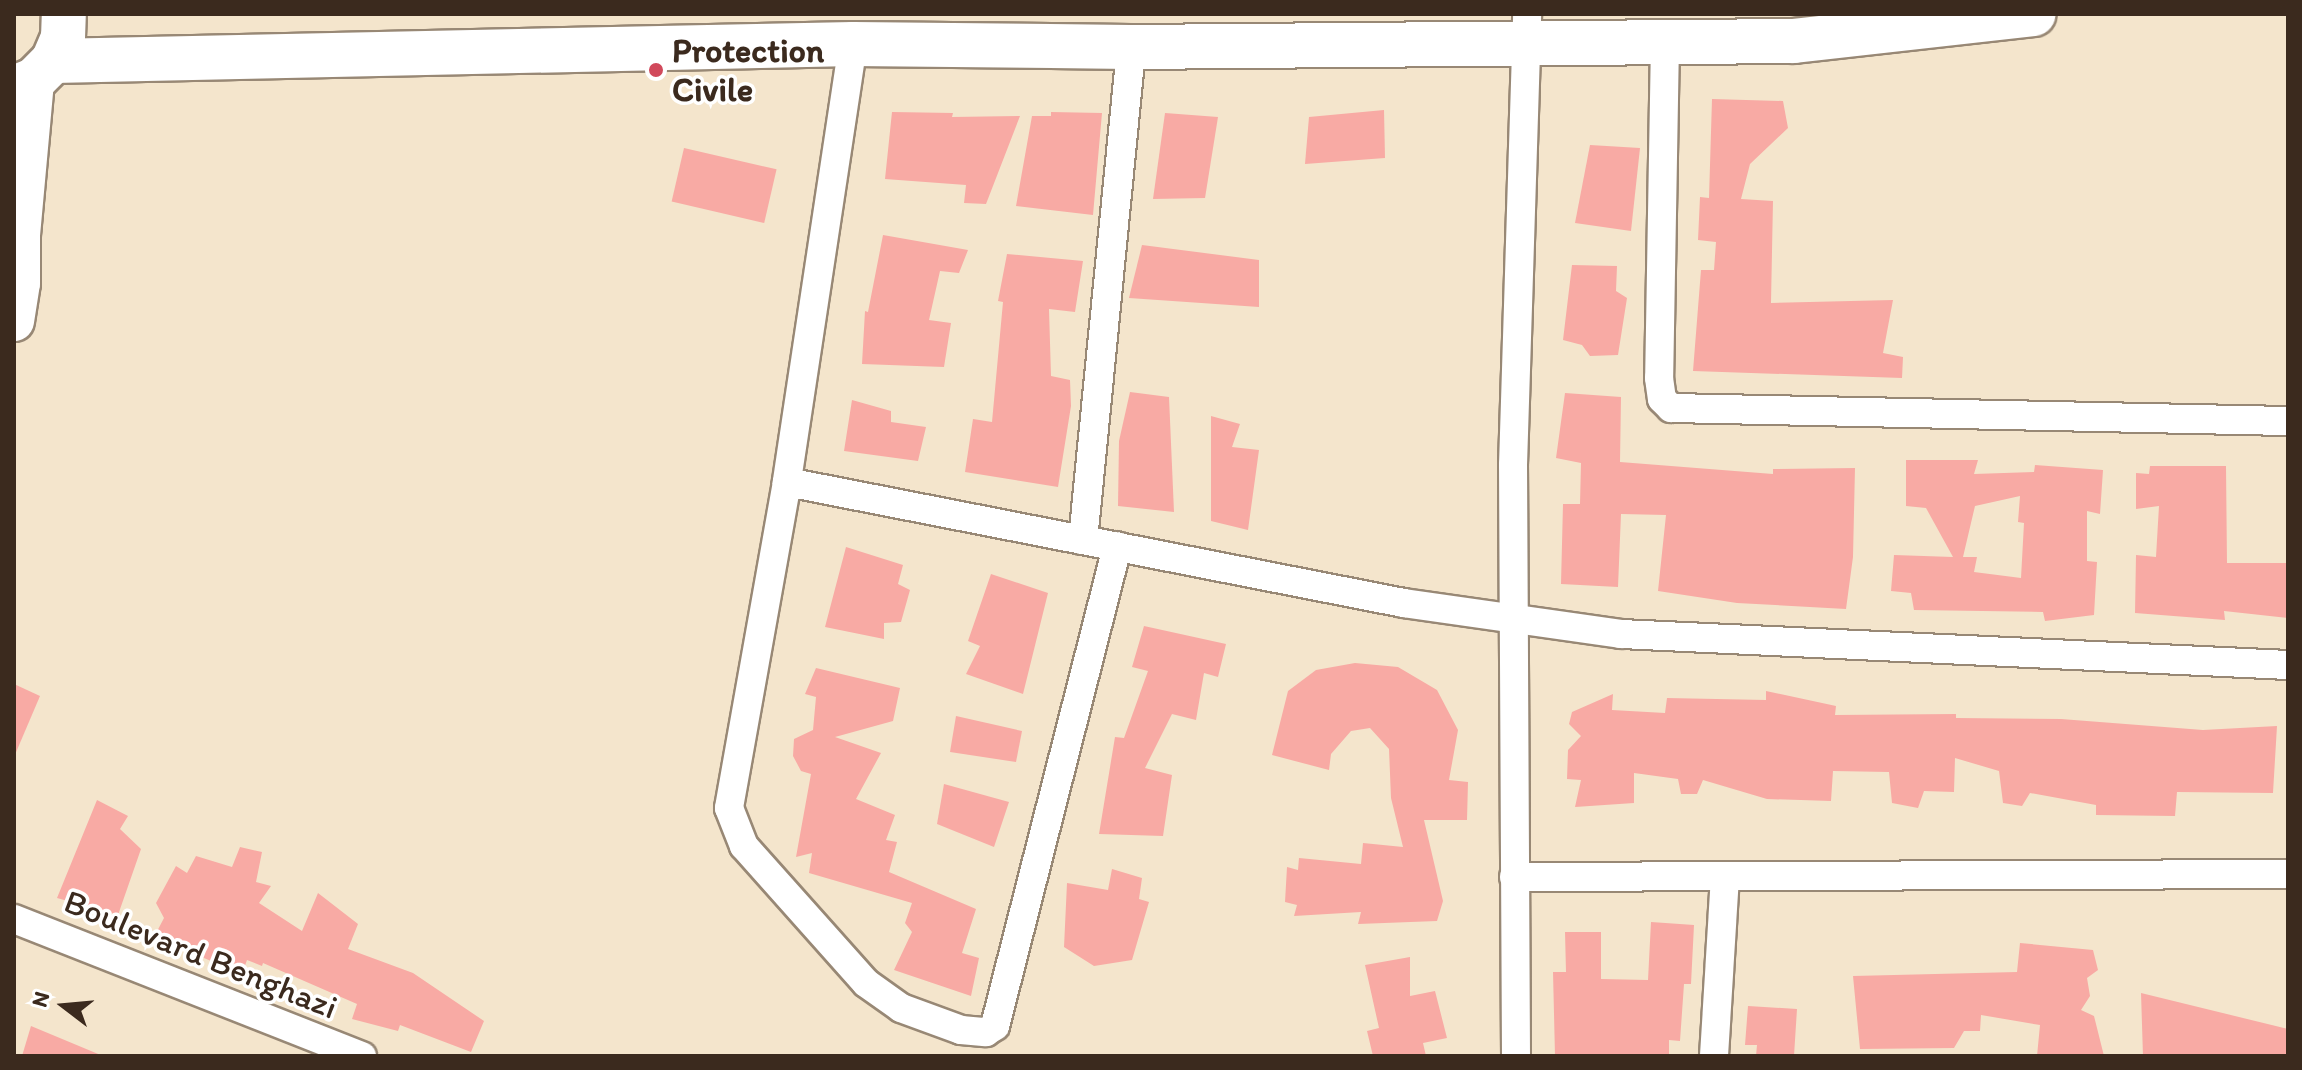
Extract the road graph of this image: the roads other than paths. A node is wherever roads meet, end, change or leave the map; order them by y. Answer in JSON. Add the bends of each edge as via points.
{"nodes":[{"id":1,"x":64,"y":14,"type":"edge"},
{"id":2,"x":2033,"y":14,"type":"edge"},
{"id":3,"x":1527,"y":28,"type":"edge"},
{"id":4,"x":1665,"y":42,"type":"junction"},
{"id":5,"x":853,"y":44,"type":"junction"},
{"id":6,"x":1131,"y":47,"type":"junction"},
{"id":7,"x":34,"y":76,"type":"edge"},
{"id":8,"x":17,"y":224,"type":"edge"},
{"id":9,"x":14,"y":321,"type":"edge"},
{"id":10,"x":2288,"y":421,"type":"edge"},
{"id":11,"x":787,"y":482,"type":"junction"},
{"id":12,"x":1083,"y":540,"type":"junction"},
{"id":13,"x":1117,"y":546,"type":"junction"},
{"id":14,"x":1513,"y":621,"type":"junction"},
{"id":15,"x":2288,"y":665,"type":"edge"},
{"id":16,"x":2288,"y":874,"type":"edge"},
{"id":17,"x":1725,"y":876,"type":"junction"},
{"id":18,"x":1514,"y":877,"type":"junction"},
{"id":19,"x":14,"y":919,"type":"edge"},
{"id":20,"x":362,"y":1056,"type":"edge"},
{"id":21,"x":1516,"y":1056,"type":"edge"},
{"id":22,"x":1714,"y":1056,"type":"edge"}],
"edges":[{"from":1,"to":7,"type":"main road","via":[[63,38]]},
{"from":2,"to":4,"type":"main road","via":[[1794,41]]},
{"from":3,"to":4,"type":"main road"},
{"from":3,"to":6,"type":"main road"},
{"from":3,"to":14,"type":"street"},
{"from":4,"to":10,"type":"street","via":[[1659,378],[1662,399],[1671,408]]},
{"from":5,"to":6,"type":"main road"},
{"from":5,"to":7,"type":"main road"},
{"from":5,"to":11,"type":"street"},
{"from":6,"to":12,"type":"street"},
{"from":7,"to":8,"type":"main road"},
{"from":8,"to":9,"type":"main road","via":[[20,283]]},
{"from":11,"to":12,"type":"street"},
{"from":11,"to":13,"type":"street","via":[[731,785],[733,825],[744,846],[882,997],[961,1030],[986,1032],[1000,1014]]},
{"from":12,"to":13,"type":"street"},
{"from":13,"to":14,"type":"street"},
{"from":14,"to":15,"type":"street","via":[[1621,634]]},
{"from":14,"to":18,"type":"street"},
{"from":16,"to":17,"type":"street"},
{"from":17,"to":18,"type":"street"},
{"from":17,"to":22,"type":"street"},
{"from":18,"to":21,"type":"street"},
{"from":19,"to":20,"type":"street","name":"Boulevard Benghazi"}]}
